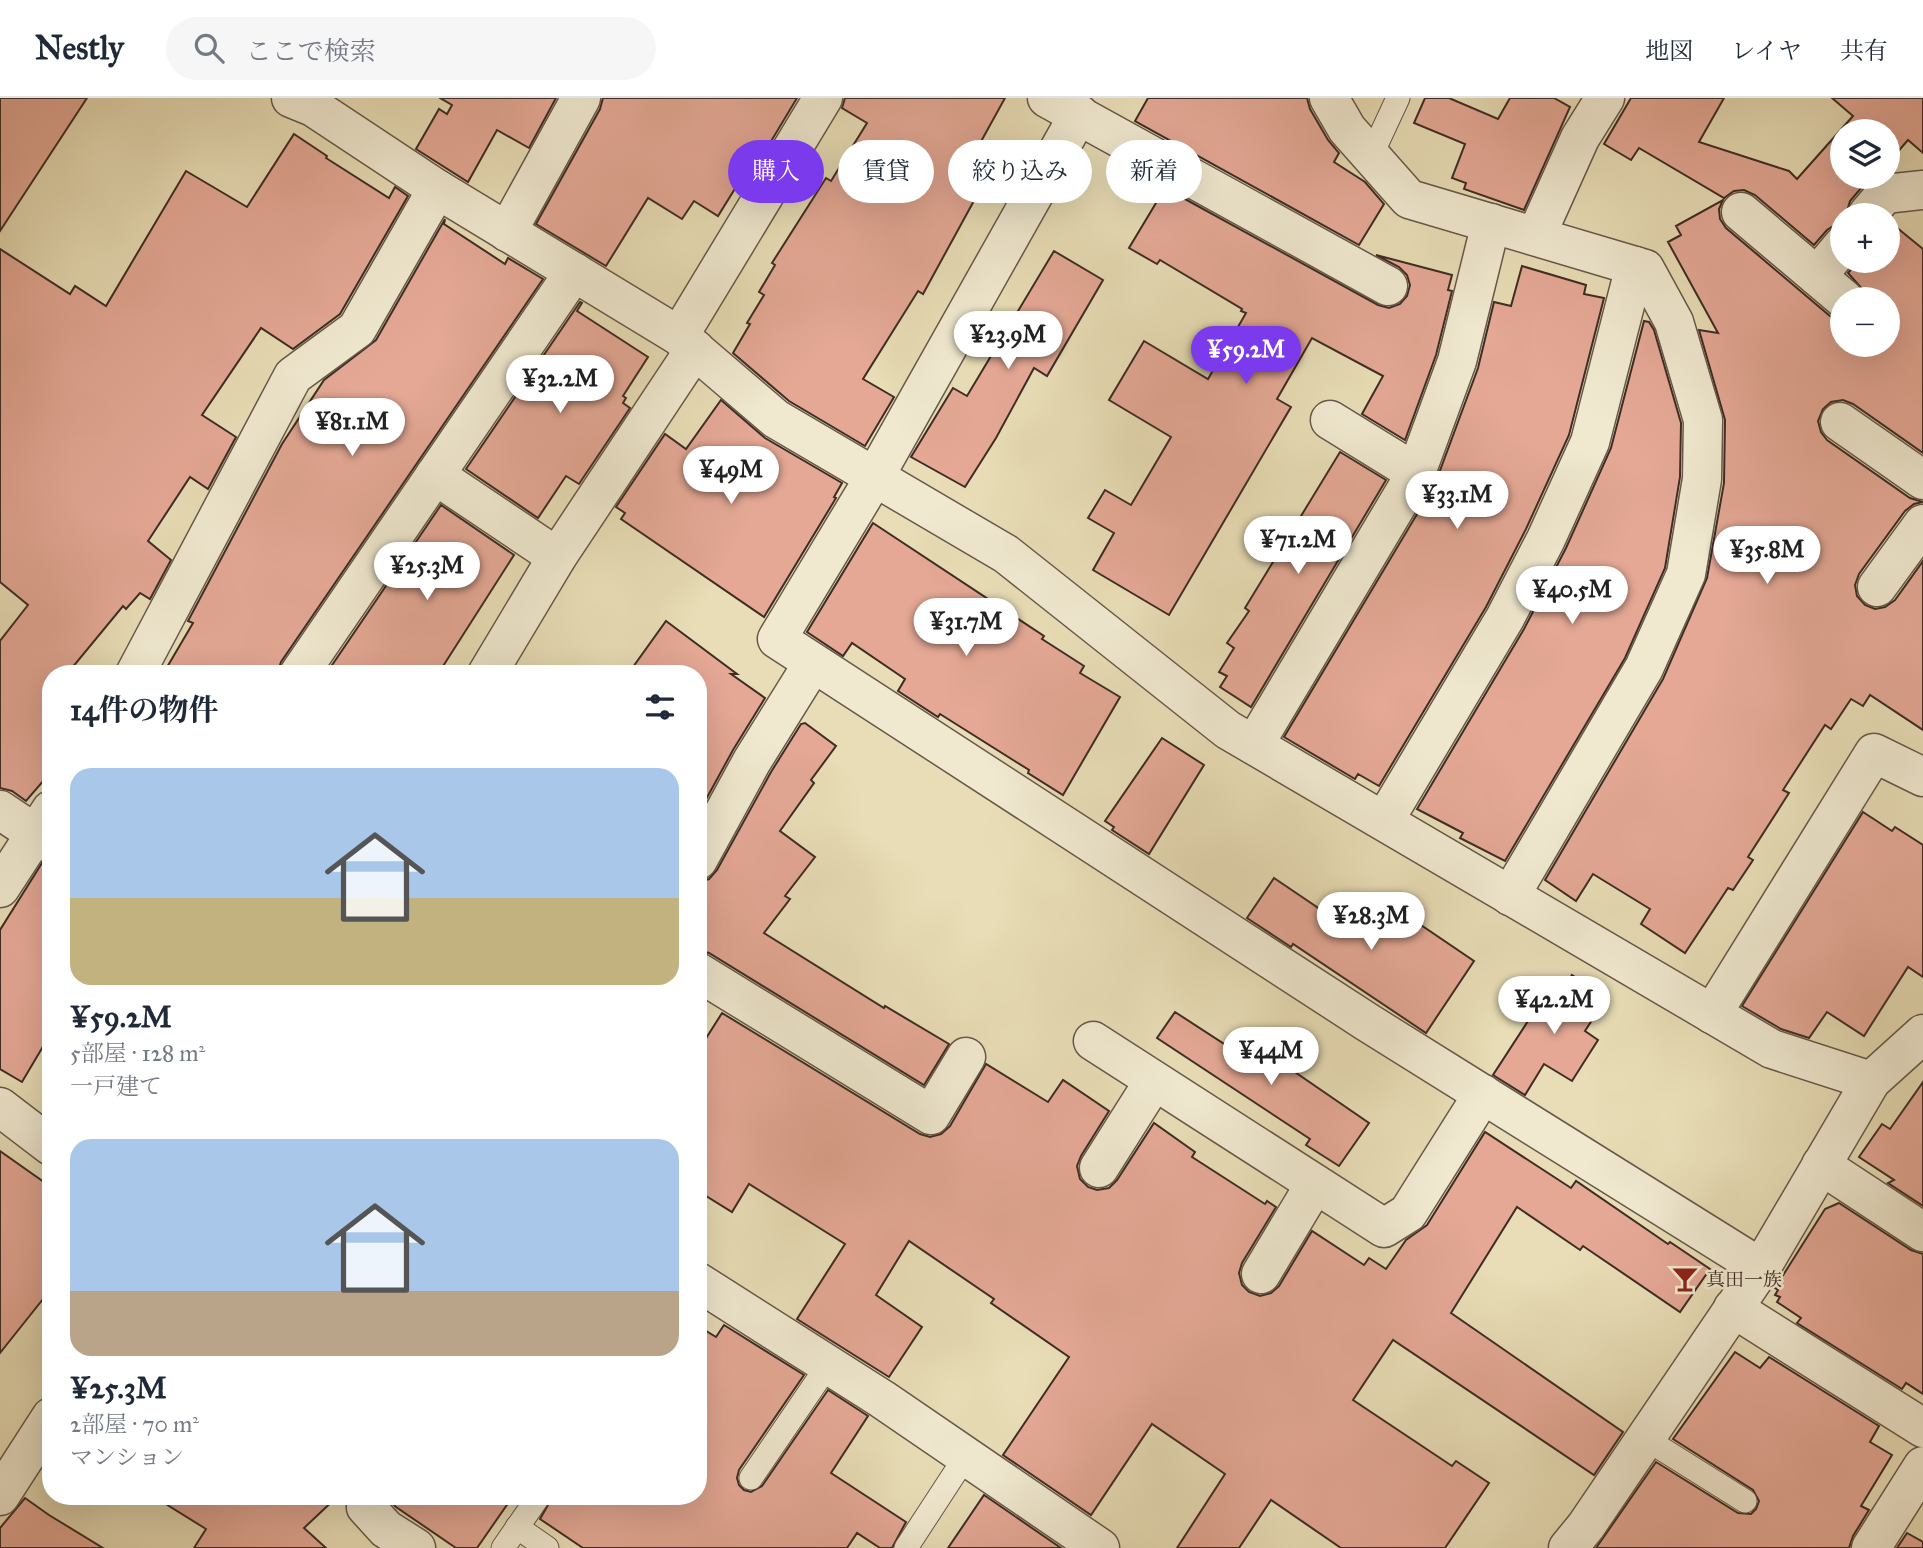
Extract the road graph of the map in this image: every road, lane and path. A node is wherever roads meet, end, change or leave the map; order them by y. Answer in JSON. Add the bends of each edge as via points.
{"nodes":[{"id":1,"x":580,"y":98,"type":"edge"},
{"id":2,"x":823,"y":98,"type":"edge"},
{"id":3,"x":1329,"y":98,"type":"edge"},
{"id":4,"x":1398,"y":98,"type":"edge"},
{"id":5,"x":1605,"y":98,"type":"edge"},
{"id":6,"x":308,"y":101,"type":"edge"},
{"id":7,"x":1063,"y":106,"type":"edge"},
{"id":8,"x":1371,"y":156,"type":"junction"},
{"id":9,"x":437,"y":189,"type":"junction"},
{"id":10,"x":1923,"y":190,"type":"edge"},
{"id":11,"x":1877,"y":203,"type":"edge"},
{"id":12,"x":1741,"y":212,"type":"dead end"},
{"id":13,"x":1491,"y":223,"type":"junction"},
{"id":14,"x":507,"y":232,"type":"junction"},
{"id":15,"x":1536,"y":236,"type":"junction"},
{"id":16,"x":1635,"y":266,"type":"junction"},
{"id":17,"x":573,"y":272,"type":"junction"},
{"id":18,"x":1388,"y":286,"type":"dead end"},
{"id":19,"x":1830,"y":287,"type":"edge"},
{"id":20,"x":687,"y":342,"type":"junction"},
{"id":21,"x":1329,"y":420,"type":"dead end"},
{"id":22,"x":1840,"y":422,"type":"dead end"},
{"id":23,"x":1416,"y":473,"type":"junction"},
{"id":24,"x":435,"y":475,"type":"junction"},
{"id":25,"x":874,"y":478,"type":"junction"},
{"id":26,"x":1923,"y":480,"type":"edge"},
{"id":27,"x":1923,"y":524,"type":"edge"},
{"id":28,"x":557,"y":558,"type":"junction"},
{"id":29,"x":1877,"y":587,"type":"dead end"},
{"id":30,"x":813,"y":663,"type":"junction"},
{"id":31,"x":140,"y":665,"type":"edge"},
{"id":32,"x":305,"y":665,"type":"edge"},
{"id":33,"x":492,"y":665,"type":"edge"},
{"id":34,"x":1254,"y":745,"type":"junction"},
{"id":35,"x":1923,"y":777,"type":"edge"},
{"id":36,"x":0,"y":810,"type":"edge"},
{"id":37,"x":1384,"y":821,"type":"junction"},
{"id":38,"x":42,"y":828,"type":"edge"},
{"id":39,"x":42,"y":835,"type":"edge"},
{"id":40,"x":707,"y":843,"type":"edge"},
{"id":41,"x":0,"y":888,"type":"edge"},
{"id":42,"x":1510,"y":896,"type":"junction"},
{"id":43,"x":707,"y":985,"type":"edge"},
{"id":44,"x":1712,"y":1014,"type":"junction"},
{"id":45,"x":1923,"y":1034,"type":"edge"},
{"id":46,"x":1093,"y":1041,"type":"dead end"},
{"id":47,"x":966,"y":1057,"type":"dead end"},
{"id":48,"x":1154,"y":1081,"type":"junction"},
{"id":49,"x":1871,"y":1081,"type":"junction"},
{"id":50,"x":1483,"y":1094,"type":"junction"},
{"id":51,"x":0,"y":1107,"type":"edge"},
{"id":52,"x":42,"y":1139,"type":"edge"},
{"id":53,"x":1821,"y":1165,"type":"junction"},
{"id":54,"x":1099,"y":1168,"type":"dead end"},
{"id":55,"x":1315,"y":1184,"type":"junction"},
{"id":56,"x":1923,"y":1232,"type":"edge"},
{"id":57,"x":1761,"y":1268,"type":"junction"},
{"id":58,"x":1261,"y":1274,"type":"dead end"},
{"id":59,"x":707,"y":1293,"type":"edge"},
{"id":60,"x":1733,"y":1308,"type":"junction"},
{"id":61,"x":828,"y":1365,"type":"junction"},
{"id":62,"x":1923,"y":1428,"type":"edge"},
{"id":63,"x":42,"y":1431,"type":"edge"},
{"id":64,"x":1646,"y":1439,"type":"junction"},
{"id":65,"x":966,"y":1456,"type":"junction"},
{"id":66,"x":1923,"y":1466,"type":"edge"},
{"id":67,"x":751,"y":1478,"type":"dead end"},
{"id":68,"x":0,"y":1496,"type":"edge"},
{"id":69,"x":1745,"y":1501,"type":"dead end"},
{"id":70,"x":533,"y":1505,"type":"edge"},
{"id":71,"x":517,"y":1527,"type":"junction"},
{"id":72,"x":503,"y":1548,"type":"edge"},
{"id":73,"x":547,"y":1548,"type":"edge"},
{"id":74,"x":906,"y":1548,"type":"edge"},
{"id":75,"x":1100,"y":1548,"type":"edge"},
{"id":76,"x":1568,"y":1548,"type":"edge"},
{"id":77,"x":1871,"y":1548,"type":"edge"}],
"edges":[{"from":1,"to":14,"type":"street"},
{"from":2,"to":20,"type":"street"},
{"from":3,"to":8,"type":"street"},
{"from":4,"to":8,"type":"lane"},
{"from":5,"to":15,"type":"street","via":[[1580,138]]},
{"from":6,"to":9,"type":"street"},
{"from":7,"to":18,"type":"street"},
{"from":7,"to":25,"type":"street"},
{"from":8,"to":13,"type":"street","via":[[1409,199]]},
{"from":9,"to":14,"type":"street"},
{"from":9,"to":31,"type":"street","via":[[357,329],[293,376]]},
{"from":10,"to":11,"type":"street","via":[[1885,194]]},
{"from":12,"to":19,"type":"street"},
{"from":13,"to":15,"type":"street"},
{"from":13,"to":23,"type":"street","via":[[1457,361]]},
{"from":14,"to":17,"type":"street"},
{"from":15,"to":16,"type":"street"},
{"from":16,"to":37,"type":"street","via":[[1590,442],[1569,490],[1505,618]]},
{"from":16,"to":42,"type":"street","via":[[1645,269],[1674,322],[1703,420],[1702,479],[1686,574],[1644,668]]},
{"from":17,"to":20,"type":"street"},
{"from":17,"to":24,"type":"street"},
{"from":20,"to":25,"type":"street","via":[[776,419]]},
{"from":20,"to":28,"type":"street"},
{"from":21,"to":23,"type":"street"},
{"from":22,"to":26,"type":"street"},
{"from":23,"to":34,"type":"street"},
{"from":24,"to":28,"type":"street"},
{"from":24,"to":32,"type":"street"},
{"from":25,"to":30,"type":"street","via":[[777,639]]},
{"from":25,"to":34,"type":"street","via":[[1006,554],[1228,730]]},
{"from":27,"to":29,"type":"street"},
{"from":28,"to":33,"type":"street"},
{"from":30,"to":40,"type":"street"},
{"from":30,"to":50,"type":"street"},
{"from":34,"to":37,"type":"street"},
{"from":35,"to":44,"type":"street","via":[[1874,752]]},
{"from":36,"to":38,"type":"street"},
{"from":37,"to":42,"type":"street"},
{"from":39,"to":41,"type":"street"},
{"from":42,"to":44,"type":"street"},
{"from":43,"to":47,"type":"street","via":[[931,1115]]},
{"from":44,"to":49,"type":"street","via":[[1772,1049]]},
{"from":45,"to":49,"type":"street"},
{"from":46,"to":48,"type":"street"},
{"from":48,"to":54,"type":"street"},
{"from":48,"to":55,"type":"street"},
{"from":49,"to":53,"type":"street"},
{"from":50,"to":55,"type":"street","via":[[1408,1213],[1384,1228]]},
{"from":50,"to":57,"type":"street"},
{"from":51,"to":52,"type":"street"},
{"from":53,"to":56,"type":"street"},
{"from":53,"to":57,"type":"street"},
{"from":55,"to":58,"type":"street"},
{"from":57,"to":60,"type":"street"},
{"from":59,"to":61,"type":"street"},
{"from":60,"to":62,"type":"street"},
{"from":60,"to":64,"type":"street"},
{"from":61,"to":65,"type":"street"},
{"from":61,"to":67,"type":"lane"},
{"from":63,"to":68,"type":"street"},
{"from":64,"to":69,"type":"lane"},
{"from":64,"to":76,"type":"street"},
{"from":65,"to":74,"type":"lane"},
{"from":65,"to":75,"type":"street"},
{"from":66,"to":77,"type":"street"},
{"from":70,"to":71,"type":"lane"},
{"from":71,"to":72,"type":"lane"},
{"from":71,"to":73,"type":"lane"}]}
